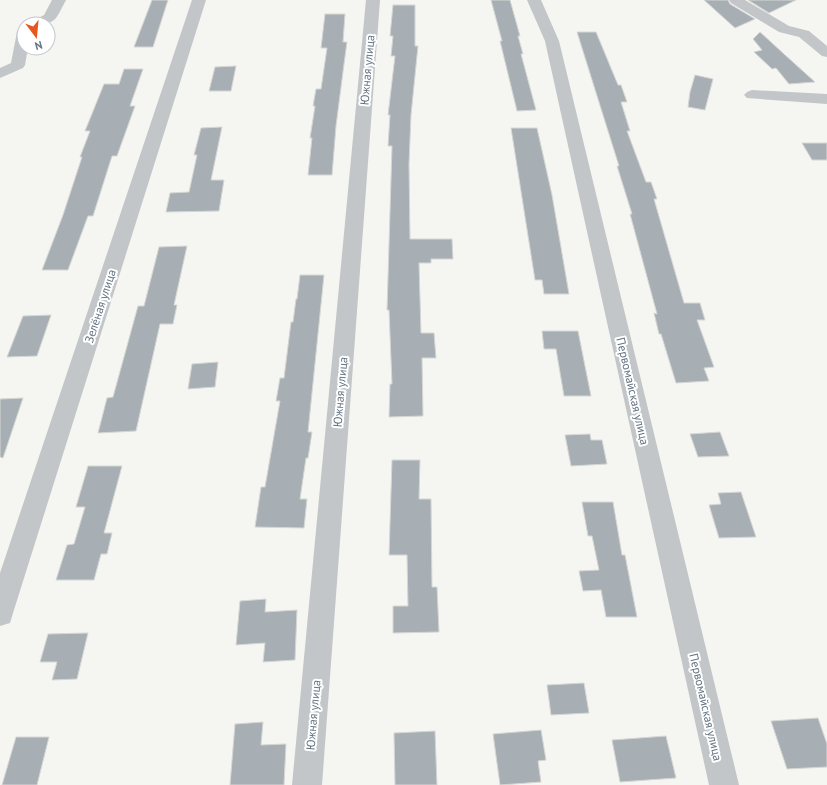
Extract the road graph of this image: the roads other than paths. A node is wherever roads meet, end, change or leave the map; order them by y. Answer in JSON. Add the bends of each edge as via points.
{"nodes":[{"id":1,"x":59,"y":0,"type":"edge"},
{"id":2,"x":199,"y":0,"type":"edge"},
{"id":3,"x":373,"y":0,"type":"edge"},
{"id":4,"x":534,"y":0,"type":"edge"},
{"id":5,"x":736,"y":0,"type":"edge"},
{"id":6,"x":50,"y":16,"type":"edge"},
{"id":7,"x":827,"y":53,"type":"edge"},
{"id":8,"x":20,"y":56,"type":"edge"},
{"id":9,"x":0,"y":74,"type":"edge"},
{"id":10,"x":752,"y":94,"type":"dead end"},
{"id":11,"x":827,"y":100,"type":"edge"},
{"id":12,"x":0,"y":613,"type":"edge"},
{"id":13,"x":307,"y":785,"type":"edge"},
{"id":14,"x":724,"y":785,"type":"edge"}],
"edges":[{"from":1,"to":6,"type":"street"},
{"from":2,"to":12,"type":"street","name":"Зелёная улица"},
{"from":3,"to":13,"type":"street","name":"Южная улица"},
{"from":4,"to":14,"type":"street","name":"Первомайская улица","via":[[552,41]]},
{"from":5,"to":7,"type":"street","via":[[784,28],[804,34]]},
{"from":8,"to":9,"type":"street","via":[[18,64]]},
{"from":10,"to":11,"type":"street"}]}
